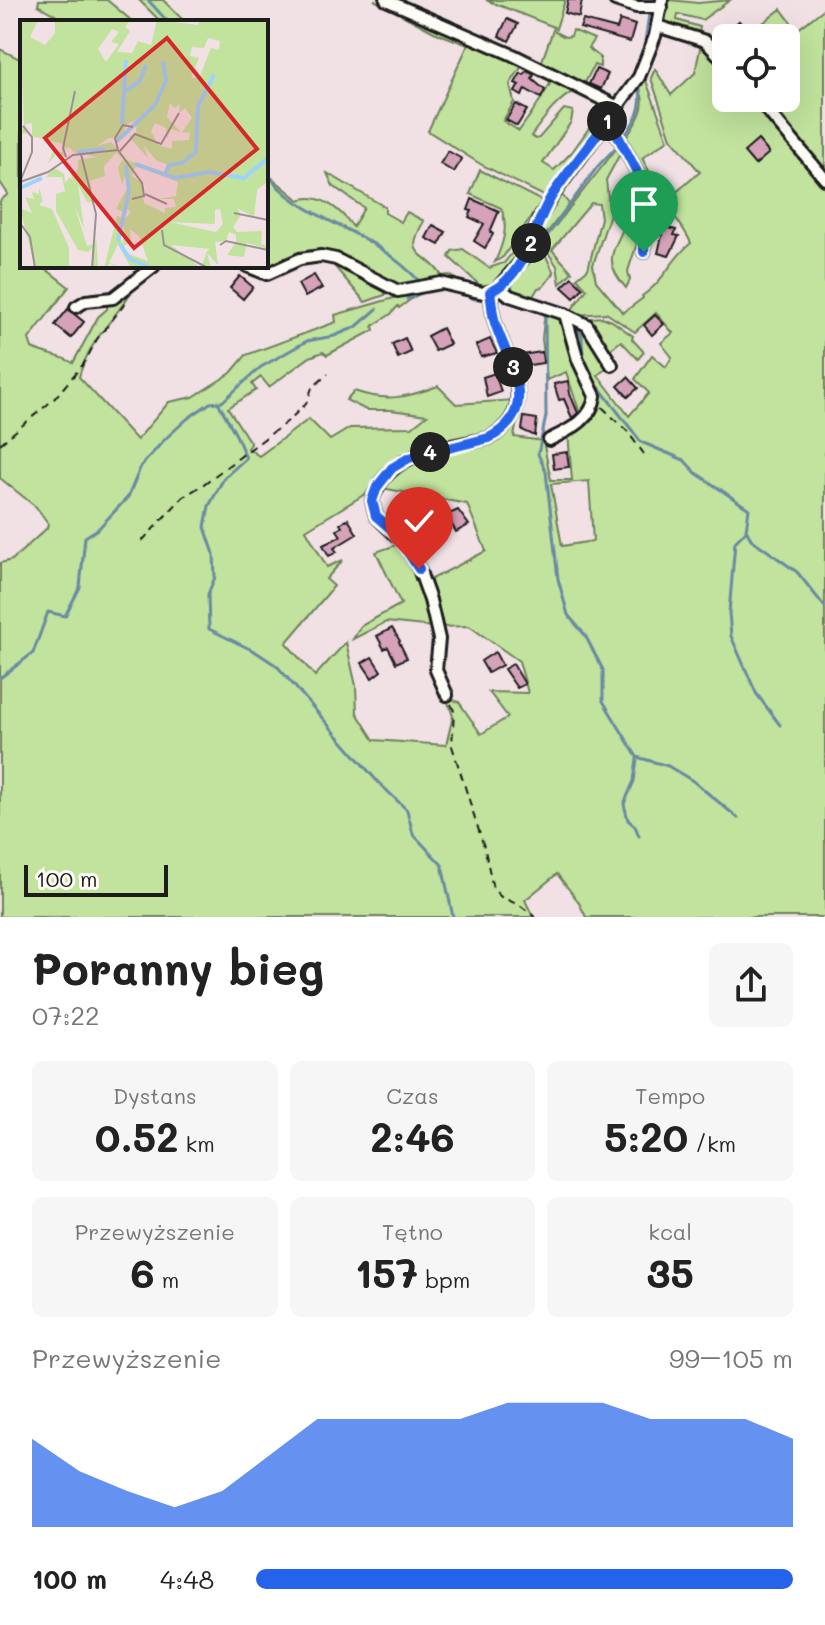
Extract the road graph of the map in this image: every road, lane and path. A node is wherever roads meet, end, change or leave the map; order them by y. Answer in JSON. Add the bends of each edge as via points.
{"nodes":[{"id":1,"x":386,"y":0,"type":"edge"},
{"id":2,"x":615,"y":0,"type":"edge"},
{"id":3,"x":662,"y":4,"type":"edge"},
{"id":4,"x":657,"y":26,"type":"junction"},
{"id":5,"x":712,"y":48,"type":"edge"},
{"id":6,"x":618,"y":107,"type":"junction"},
{"id":7,"x":769,"y":112,"type":"edge"},
{"id":8,"x":609,"y":119,"type":"junction"},
{"id":9,"x":825,"y":179,"type":"edge"},
{"id":10,"x":644,"y":252,"type":"dead end"},
{"id":11,"x":151,"y":268,"type":"edge"},
{"id":12,"x":252,"y":268,"type":"edge"},
{"id":13,"x":491,"y":291,"type":"junction"},
{"id":14,"x":128,"y":299,"type":"dead end"},
{"id":15,"x":76,"y":307,"type":"dead end"},
{"id":16,"x":565,"y":314,"type":"junction"},
{"id":17,"x":612,"y":365,"type":"dead end"},
{"id":18,"x":328,"y":374,"type":"dead end"},
{"id":19,"x":594,"y":402,"type":"junction"},
{"id":20,"x":549,"y":440,"type":"dead end"},
{"id":21,"x":0,"y":444,"type":"edge"},
{"id":22,"x":644,"y":454,"type":"dead end"},
{"id":23,"x":142,"y":541,"type":"dead end"},
{"id":24,"x":447,"y":695,"type":"joint"},
{"id":25,"x":535,"y":917,"type":"edge"}],
"edges":[{"from":1,"to":6,"type":"street"},
{"from":2,"to":3,"type":"street","via":[[636,7]]},
{"from":3,"to":4,"type":"street"},
{"from":4,"to":5,"type":"street","via":[[705,41]]},
{"from":4,"to":6,"type":"street","via":[[644,68]]},
{"from":6,"to":8,"type":"street"},
{"from":7,"to":9,"type":"street"},
{"from":8,"to":10,"type":"street","via":[[645,200]]},
{"from":8,"to":13,"type":"street","via":[[553,195],[524,258]]},
{"from":11,"to":15,"type":"street","via":[[113,298]]},
{"from":12,"to":13,"type":"street","via":[[267,274],[321,256],[398,291],[444,283]]},
{"from":13,"to":16,"type":"street"},
{"from":13,"to":24,"type":"street","via":[[495,322],[518,383],[510,422],[489,438],[399,462],[385,475],[372,501],[376,516],[397,534],[419,569],[439,639],[437,676]]},
{"from":14,"to":21,"type":"path","via":[[54,399]]},
{"from":16,"to":17,"type":"street","via":[[587,325]]},
{"from":16,"to":19,"type":"street"},
{"from":18,"to":23,"type":"path","via":[[288,421],[183,497]]},
{"from":19,"to":20,"type":"street","via":[[579,423]]},
{"from":19,"to":22,"type":"path","via":[[616,418]]},
{"from":24,"to":25,"type":"path","via":[[454,711],[452,746],[493,889]]}]}
